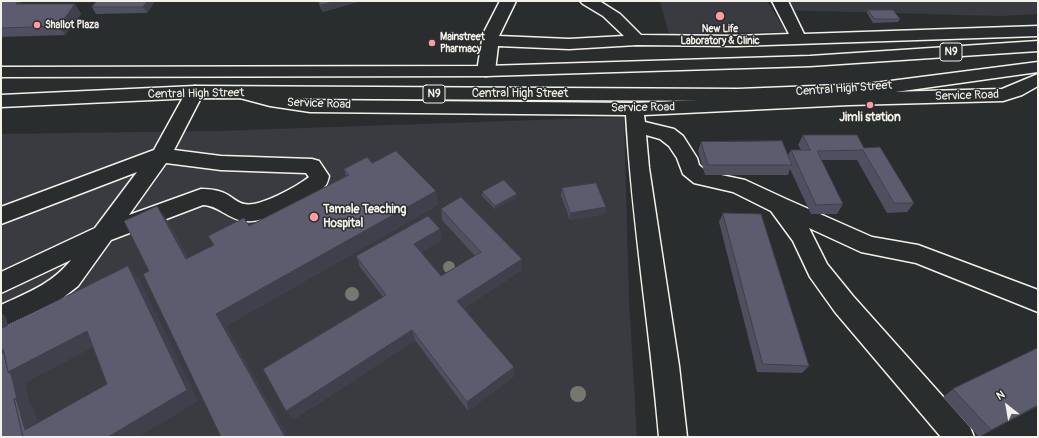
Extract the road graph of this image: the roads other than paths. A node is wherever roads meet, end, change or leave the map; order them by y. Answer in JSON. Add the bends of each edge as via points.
{"nodes":[{"id":1,"x":508,"y":1,"type":"edge"},
{"id":2,"x":588,"y":1,"type":"edge"},
{"id":3,"x":780,"y":1,"type":"edge"},
{"id":4,"x":1038,"y":31,"type":"edge"},
{"id":5,"x":799,"y":39,"type":"junction"},
{"id":6,"x":636,"y":40,"type":"junction"},
{"id":7,"x":489,"y":41,"type":"junction"},
{"id":8,"x":736,"y":41,"type":"junction"},
{"id":9,"x":1038,"y":46,"type":"edge"},
{"id":10,"x":864,"y":58,"type":"junction"},
{"id":11,"x":745,"y":63,"type":"junction"},
{"id":12,"x":1038,"y":67,"type":"edge"},
{"id":13,"x":486,"y":71,"type":"junction"},
{"id":14,"x":1,"y":72,"type":"edge"},
{"id":15,"x":1038,"y":79,"type":"edge"},
{"id":16,"x":867,"y":90,"type":"junction"},
{"id":17,"x":195,"y":92,"type":"junction"},
{"id":18,"x":246,"y":94,"type":"joint"},
{"id":19,"x":1,"y":101,"type":"edge"},
{"id":20,"x":631,"y":109,"type":"junction"},
{"id":21,"x":161,"y":155,"type":"junction"},
{"id":22,"x":221,"y":163,"type":"junction"},
{"id":23,"x":201,"y":197,"type":"junction"},
{"id":24,"x":778,"y":205,"type":"junction"},
{"id":25,"x":1,"y":216,"type":"edge"},
{"id":26,"x":103,"y":234,"type":"junction"},
{"id":27,"x":1,"y":283,"type":"edge"},
{"id":28,"x":1038,"y":301,"type":"edge"},
{"id":29,"x":1,"y":317,"type":"edge"},
{"id":30,"x":673,"y":437,"type":"edge"},
{"id":31,"x":960,"y":437,"type":"edge"}],
"edges":[{"from":1,"to":7,"type":"main road"},
{"from":2,"to":6,"type":"main road","via":[[623,24]]},
{"from":3,"to":5,"type":"main road"},
{"from":4,"to":5,"type":"main road"},
{"from":5,"to":8,"type":"main road"},
{"from":6,"to":7,"type":"main road","via":[[569,44]]},
{"from":6,"to":8,"type":"main road"},
{"from":7,"to":13,"type":"main road"},
{"from":8,"to":11,"type":"main road"},
{"from":9,"to":10,"type":"main road","name":"Central High Street","number":"N9"},
{"from":10,"to":11,"type":"main road","name":"Central High Street","number":"N9"},
{"from":10,"to":16,"type":"main road"},
{"from":11,"to":13,"type":"main road","name":"Central High Street","number":"N9"},
{"from":12,"to":16,"type":"main road","name":"Central High Street","number":"N9"},
{"from":13,"to":14,"type":"main road","name":"Central High Street","number":"N9"},
{"from":15,"to":20,"type":"main road","name":"Service Road","via":[[1003,95]]},
{"from":16,"to":20,"type":"main road","name":"Central High Street","number":"N9","via":[[738,95]]},
{"from":17,"to":18,"type":"main road","name":"Central High Street"},
{"from":17,"to":19,"type":"main road","name":"Central High Street"},
{"from":17,"to":21,"type":"main road"},
{"from":18,"to":20,"type":"main road","name":"Service Road","via":[[272,102],[310,106]]},
{"from":20,"to":24,"type":"main road","via":[[672,138],[687,158],[690,169],[702,178],[738,185]]},
{"from":20,"to":30,"type":"main road","via":[[666,366]]},
{"from":21,"to":22,"type":"main road"},
{"from":21,"to":25,"type":"main road"},
{"from":21,"to":26,"type":"main road"},
{"from":22,"to":23,"type":"main road"},
{"from":22,"to":23,"type":"main road","via":[[312,166],[319,176],[317,182],[310,186],[264,210],[247,214],[213,196]]},
{"from":23,"to":26,"type":"main road"},
{"from":24,"to":28,"type":"main road","via":[[869,246],[918,254]]},
{"from":24,"to":31,"type":"main road","via":[[802,236],[818,270],[844,304]]},
{"from":26,"to":27,"type":"main road"},
{"from":26,"to":29,"type":"main road","via":[[70,279],[51,293]]}]}
